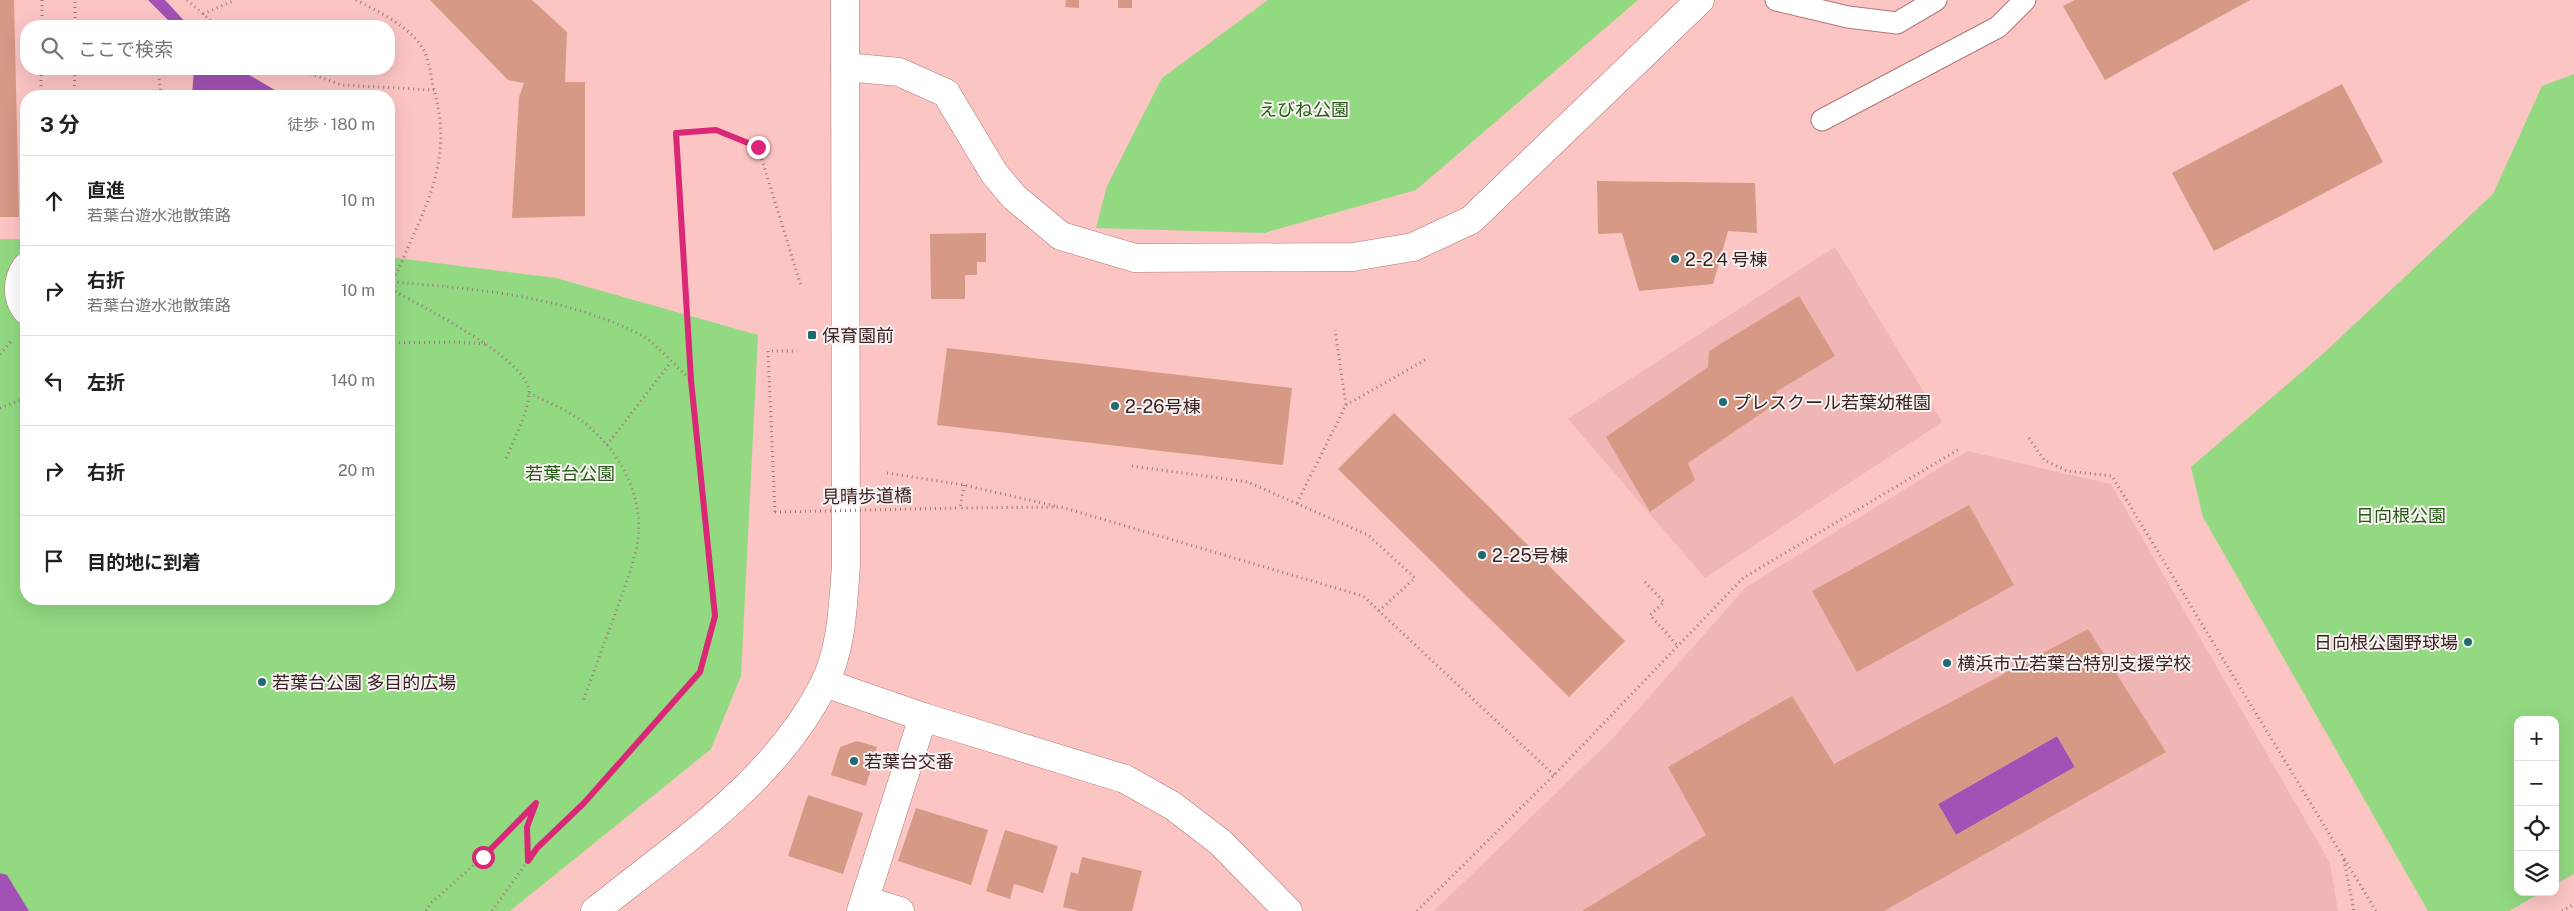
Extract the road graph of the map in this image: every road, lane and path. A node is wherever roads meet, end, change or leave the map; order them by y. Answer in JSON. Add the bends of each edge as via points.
{"nodes":[{"id":1,"x":42,"y":0,"type":"edge"},
{"id":2,"x":75,"y":0,"type":"edge"},
{"id":3,"x":187,"y":0,"type":"edge"},
{"id":4,"x":235,"y":0,"type":"edge"},
{"id":5,"x":356,"y":0,"type":"edge"},
{"id":6,"x":845,"y":0,"type":"edge"},
{"id":7,"x":1700,"y":0,"type":"edge"},
{"id":8,"x":1776,"y":0,"type":"edge"},
{"id":9,"x":1862,"y":0,"type":"edge"},
{"id":10,"x":1936,"y":0,"type":"edge"},
{"id":11,"x":2025,"y":0,"type":"edge"},
{"id":12,"x":203,"y":14,"type":"junction"},
{"id":13,"x":1848,"y":17,"type":"junction"},
{"id":14,"x":42,"y":20,"type":"edge"},
{"id":15,"x":75,"y":20,"type":"edge"},
{"id":16,"x":210,"y":20,"type":"edge"},
{"id":17,"x":390,"y":20,"type":"edge"},
{"id":18,"x":395,"y":23,"type":"edge"},
{"id":19,"x":845,"y":67,"type":"junction"},
{"id":20,"x":41,"y":75,"type":"edge"},
{"id":21,"x":75,"y":75,"type":"edge"},
{"id":22,"x":159,"y":75,"type":"edge"},
{"id":23,"x":313,"y":75,"type":"edge"},
{"id":24,"x":41,"y":90,"type":"edge"},
{"id":25,"x":74,"y":90,"type":"edge"},
{"id":26,"x":161,"y":90,"type":"edge"},
{"id":27,"x":434,"y":90,"type":"junction"},
{"id":28,"x":1822,"y":120,"type":"dead end"},
{"id":29,"x":395,"y":274,"type":"edge"},
{"id":30,"x":20,"y":282,"type":"edge"},
{"id":31,"x":395,"y":282,"type":"edge"},
{"id":32,"x":801,"y":286,"type":"dead end"},
{"id":33,"x":395,"y":290,"type":"edge"},
{"id":34,"x":20,"y":298,"type":"edge"},
{"id":35,"x":1335,"y":330,"type":"dead end"},
{"id":36,"x":395,"y":343,"type":"edge"},
{"id":37,"x":486,"y":344,"type":"junction"},
{"id":38,"x":797,"y":351,"type":"dead end"},
{"id":39,"x":1425,"y":360,"type":"dead end"},
{"id":40,"x":671,"y":362,"type":"junction"},
{"id":41,"x":691,"y":380,"type":"junction"},
{"id":42,"x":529,"y":393,"type":"junction"},
{"id":43,"x":20,"y":400,"type":"edge"},
{"id":44,"x":1346,"y":405,"type":"junction"},
{"id":45,"x":0,"y":408,"type":"edge"},
{"id":46,"x":2029,"y":438,"type":"dead end"},
{"id":47,"x":607,"y":445,"type":"junction"},
{"id":48,"x":1961,"y":448,"type":"dead end"},
{"id":49,"x":505,"y":461,"type":"dead end"},
{"id":50,"x":1132,"y":466,"type":"dead end"},
{"id":51,"x":887,"y":473,"type":"dead end"},
{"id":52,"x":964,"y":485,"type":"junction"},
{"id":53,"x":1297,"y":503,"type":"junction"},
{"id":54,"x":1061,"y":507,"type":"junction"},
{"id":55,"x":960,"y":508,"type":"junction"},
{"id":56,"x":1645,"y":582,"type":"dead end"},
{"id":57,"x":1379,"y":611,"type":"junction"},
{"id":58,"x":1678,"y":646,"type":"junction"},
{"id":59,"x":825,"y":683,"type":"junction"},
{"id":60,"x":583,"y":701,"type":"dead end"},
{"id":61,"x":923,"y":717,"type":"junction"},
{"id":62,"x":1554,"y":775,"type":"junction"},
{"id":63,"x":2344,"y":858,"type":"junction"},
{"id":64,"x":528,"y":861,"type":"junction"},
{"id":65,"x":2574,"y":904,"type":"edge"},
{"id":66,"x":863,"y":906,"type":"edge"},
{"id":67,"x":426,"y":911,"type":"edge"},
{"id":68,"x":492,"y":911,"type":"edge"},
{"id":69,"x":595,"y":911,"type":"edge"},
{"id":70,"x":900,"y":911,"type":"edge"},
{"id":71,"x":1288,"y":911,"type":"edge"},
{"id":72,"x":1417,"y":911,"type":"edge"},
{"id":73,"x":2354,"y":911,"type":"edge"},
{"id":74,"x":2376,"y":911,"type":"edge"},
{"id":75,"x":2562,"y":911,"type":"edge"}],
"edges":[{"from":1,"to":14,"type":"path"},
{"from":2,"to":15,"type":"path"},
{"from":3,"to":12,"type":"path"},
{"from":4,"to":12,"type":"path"},
{"from":5,"to":17,"type":"path"},
{"from":6,"to":19,"type":"street"},
{"from":7,"to":19,"type":"street","via":[[1471,220],[1413,247],[1353,257],[1135,258],[1061,236],[1014,197],[994,173],[946,94],[900,72]]},
{"from":8,"to":13,"type":"lane"},
{"from":9,"to":13,"type":"lane"},
{"from":10,"to":13,"type":"lane","via":[[1897,23]]},
{"from":11,"to":28,"type":"lane","via":[[1998,27]]},
{"from":12,"to":16,"type":"path"},
{"from":18,"to":27,"type":"path","via":[[425,51]]},
{"from":19,"to":59,"type":"street","via":[[846,565],[841,622]]},
{"from":20,"to":24,"type":"path"},
{"from":21,"to":25,"type":"path"},
{"from":22,"to":26,"type":"path"},
{"from":23,"to":27,"type":"path","via":[[342,85]]},
{"from":27,"to":29,"type":"path","via":[[441,110],[441,155],[426,211]]},
{"from":30,"to":34,"type":"street"},
{"from":31,"to":40,"type":"path","via":[[490,290],[566,306],[644,337]]},
{"from":32,"to":41,"type":"path","via":[[758,147],[716,130],[676,133]]},
{"from":33,"to":37,"type":"path"},
{"from":35,"to":44,"type":"path"},
{"from":36,"to":37,"type":"path"},
{"from":37,"to":42,"type":"path","via":[[520,371]]},
{"from":38,"to":55,"type":"path","name":"見晴歩道橋","bridge":true,"via":[[768,351],[775,512]]},
{"from":39,"to":44,"type":"path"},
{"from":40,"to":41,"type":"path"},
{"from":40,"to":47,"type":"path"},
{"from":41,"to":64,"type":"path","via":[[715,616],[700,672]]},
{"from":42,"to":47,"type":"path","via":[[583,421]]},
{"from":42,"to":49,"type":"path"},
{"from":43,"to":45,"type":"path"},
{"from":44,"to":53,"type":"path"},
{"from":46,"to":63,"type":"path","via":[[2044,460],[2067,471],[2112,476]]},
{"from":47,"to":60,"type":"path","via":[[626,472],[634,493],[639,519],[638,544]]},
{"from":48,"to":58,"type":"path","via":[[1743,578]]},
{"from":50,"to":53,"type":"path","via":[[1248,482]]},
{"from":51,"to":52,"type":"path"},
{"from":52,"to":54,"type":"path"},
{"from":52,"to":55,"type":"path"},
{"from":53,"to":57,"type":"path","via":[[1368,535],[1415,578]]},
{"from":54,"to":55,"type":"path","name":"見晴歩道橋"},
{"from":54,"to":57,"type":"path","via":[[1363,596]]},
{"from":56,"to":58,"type":"path","via":[[1664,602],[1650,615]]},
{"from":57,"to":62,"type":"path"},
{"from":58,"to":62,"type":"path"},
{"from":59,"to":61,"type":"street"},
{"from":59,"to":69,"type":"street","via":[[770,763],[744,789]]},
{"from":61,"to":66,"type":"street"},
{"from":61,"to":71,"type":"street","via":[[1126,779],[1174,806],[1220,842]]},
{"from":62,"to":72,"type":"path"},
{"from":63,"to":73,"type":"path"},
{"from":63,"to":74,"type":"path"},
{"from":64,"to":67,"type":"path","via":[[527,827],[536,803]]},
{"from":64,"to":68,"type":"path"},
{"from":65,"to":75,"type":"path"},
{"from":66,"to":70,"type":"street"}]}
